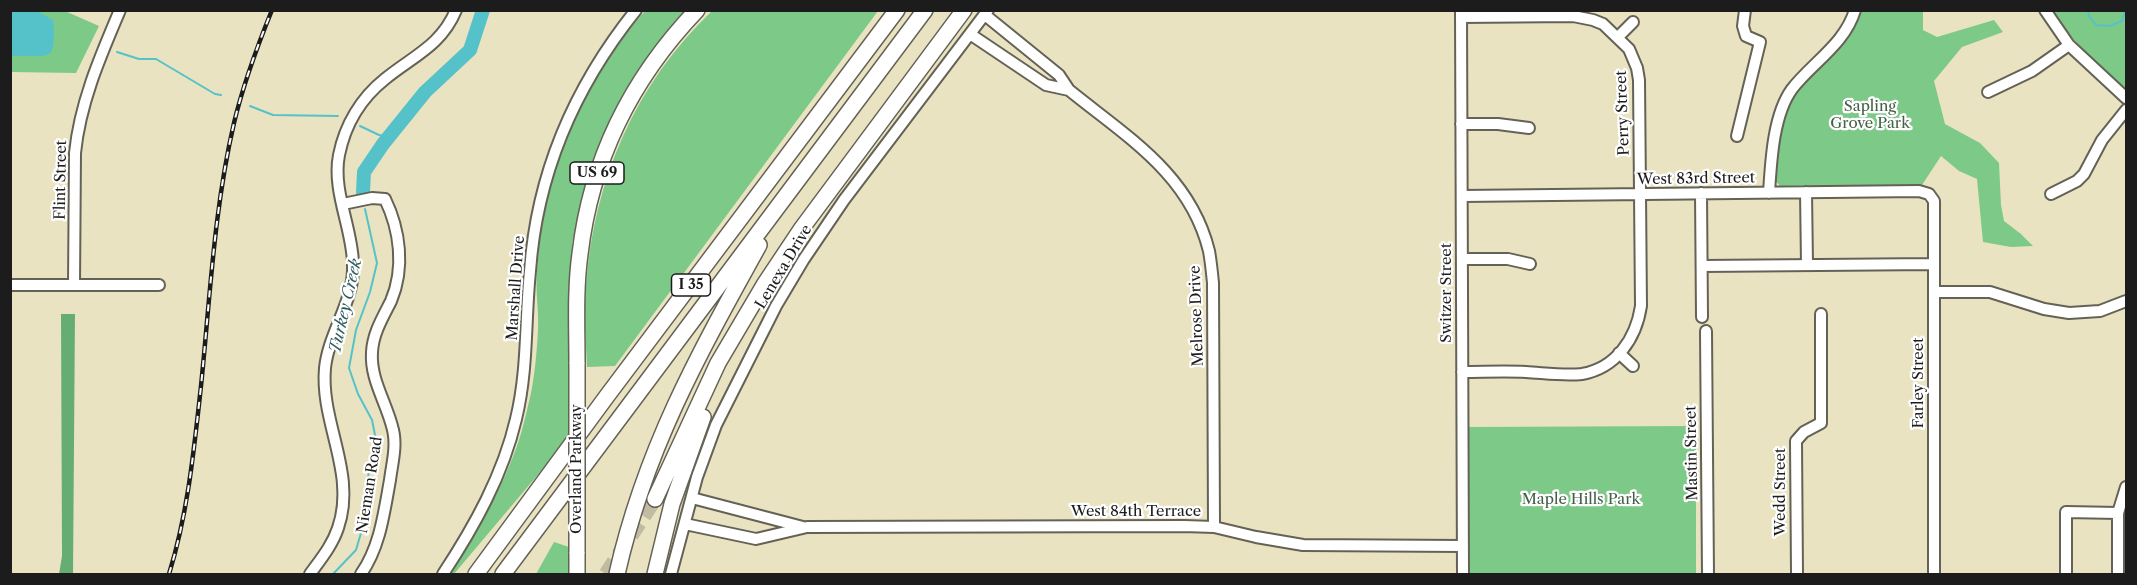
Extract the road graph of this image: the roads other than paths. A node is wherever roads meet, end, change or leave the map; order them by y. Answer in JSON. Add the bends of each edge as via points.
{"nodes":[{"id":1,"x":120,"y":10,"type":"edge"},
{"id":2,"x":456,"y":10,"type":"edge"},
{"id":3,"x":636,"y":10,"type":"edge"},
{"id":4,"x":697,"y":10,"type":"edge"},
{"id":5,"x":897,"y":10,"type":"edge"},
{"id":6,"x":925,"y":10,"type":"edge"},
{"id":7,"x":964,"y":10,"type":"edge"},
{"id":8,"x":1745,"y":10,"type":"edge"},
{"id":9,"x":1855,"y":10,"type":"edge"},
{"id":10,"x":2045,"y":10,"type":"edge"},
{"id":11,"x":986,"y":13,"type":"edge"},
{"id":12,"x":1461,"y":14,"type":"edge"},
{"id":13,"x":1633,"y":22,"type":"dead end"},
{"id":14,"x":970,"y":34,"type":"junction"},
{"id":15,"x":1618,"y":37,"type":"junction"},
{"id":16,"x":2070,"y":45,"type":"junction"},
{"id":17,"x":1069,"y":90,"type":"junction"},
{"id":18,"x":1988,"y":92,"type":"dead end"},
{"id":19,"x":2127,"y":98,"type":"edge"},
{"id":20,"x":2127,"y":110,"type":"edge"},
{"id":21,"x":1461,"y":124,"type":"junction"},
{"id":22,"x":1529,"y":128,"type":"dead end"},
{"id":23,"x":1737,"y":136,"type":"dead end"},
{"id":24,"x":1806,"y":192,"type":"junction"},
{"id":25,"x":1769,"y":193,"type":"junction"},
{"id":26,"x":1640,"y":194,"type":"junction"},
{"id":27,"x":1701,"y":194,"type":"junction"},
{"id":28,"x":1929,"y":194,"type":"joint"},
{"id":29,"x":2051,"y":194,"type":"dead end"},
{"id":30,"x":786,"y":195,"type":"junction"},
{"id":31,"x":1462,"y":196,"type":"junction"},
{"id":32,"x":343,"y":204,"type":"junction"},
{"id":33,"x":1462,"y":259,"type":"junction"},
{"id":34,"x":1530,"y":264,"type":"dead end"},
{"id":35,"x":1808,"y":264,"type":"junction"},
{"id":36,"x":1934,"y":264,"type":"junction"},
{"id":37,"x":1702,"y":266,"type":"junction"},
{"id":38,"x":10,"y":285,"type":"edge"},
{"id":39,"x":74,"y":285,"type":"junction"},
{"id":40,"x":159,"y":285,"type":"dead end"},
{"id":41,"x":764,"y":285,"type":"junction"},
{"id":42,"x":1935,"y":292,"type":"junction"},
{"id":43,"x":2127,"y":301,"type":"edge"},
{"id":44,"x":1821,"y":314,"type":"dead end"},
{"id":45,"x":1702,"y":317,"type":"dead end"},
{"id":46,"x":1706,"y":331,"type":"dead end"},
{"id":47,"x":1619,"y":353,"type":"junction"},
{"id":48,"x":1633,"y":366,"type":"dead end"},
{"id":49,"x":1462,"y":372,"type":"junction"},
{"id":50,"x":2127,"y":487,"type":"edge"},
{"id":51,"x":692,"y":498,"type":"junction"},
{"id":52,"x":655,"y":499,"type":"tunnel mouth"},
{"id":53,"x":2118,"y":513,"type":"junction"},
{"id":54,"x":685,"y":524,"type":"junction"},
{"id":55,"x":807,"y":527,"type":"junction"},
{"id":56,"x":1214,"y":527,"type":"junction"},
{"id":57,"x":532,"y":536,"type":"junction"},
{"id":58,"x":1463,"y":546,"type":"junction"},
{"id":59,"x":310,"y":574,"type":"edge"},
{"id":60,"x":361,"y":574,"type":"edge"},
{"id":61,"x":443,"y":574,"type":"edge"},
{"id":62,"x":475,"y":574,"type":"edge"},
{"id":63,"x":503,"y":574,"type":"edge"},
{"id":64,"x":511,"y":574,"type":"edge"},
{"id":65,"x":577,"y":574,"type":"edge"},
{"id":66,"x":617,"y":574,"type":"edge"},
{"id":67,"x":655,"y":574,"type":"edge"},
{"id":68,"x":671,"y":574,"type":"edge"},
{"id":69,"x":1463,"y":574,"type":"edge"},
{"id":70,"x":1708,"y":574,"type":"edge"},
{"id":71,"x":1797,"y":574,"type":"edge"},
{"id":72,"x":1934,"y":574,"type":"edge"},
{"id":73,"x":2066,"y":574,"type":"edge"},
{"id":74,"x":2118,"y":574,"type":"edge"}],
"edges":[{"from":1,"to":39,"type":"street","name":"Flint Street","via":[[86,95],[77,133]]},
{"from":2,"to":32,"type":"street","name":"Nieman Road","via":[[441,36],[376,87],[352,118],[338,163]]},
{"from":3,"to":61,"type":"street","name":"Marshall Drive","via":[[585,84],[549,166],[535,227],[527,352],[516,419],[488,497]]},
{"from":4,"to":65,"type":"highway","name":"Overland Parkway","number":"US 69","bridge":true,"via":[[664,47],[634,90],[600,163],[589,204],[580,255]]},
{"from":5,"to":62,"type":"highway","number":"I 35"},
{"from":6,"to":30,"type":"highway","number":"I 35"},
{"from":7,"to":41,"type":"highway"},
{"from":8,"to":23,"type":"street","via":[[1746,36],[1761,42]]},
{"from":9,"to":25,"type":"street","via":[[1843,34],[1790,92],[1780,114]]},
{"from":10,"to":16,"type":"street"},
{"from":11,"to":14,"type":"street","name":"Lenexa Drive"},
{"from":11,"to":17,"type":"street","name":"Melrose Drive","via":[[1059,75]]},
{"from":12,"to":15,"type":"street","name":"Perry Street","via":[[1581,17],[1603,24]]},
{"from":12,"to":21,"type":"street","name":"Switzer Street"},
{"from":13,"to":15,"type":"street"},
{"from":14,"to":17,"type":"street","name":"Melrose Drive","via":[[1046,85]]},
{"from":14,"to":51,"type":"street","name":"Lenexa Drive","via":[[844,200],[800,266],[716,425]]},
{"from":15,"to":26,"type":"street","name":"Perry Street","via":[[1634,57],[1640,80]]},
{"from":16,"to":18,"type":"street","via":[[2032,71]]},
{"from":16,"to":19,"type":"street"},
{"from":17,"to":56,"type":"street","name":"Melrose Drive","via":[[1159,163],[1173,179],[1195,214],[1209,252],[1213,283]]},
{"from":20,"to":29,"type":"street","via":[[2102,140],[2084,174]]},
{"from":21,"to":22,"type":"street"},
{"from":21,"to":31,"type":"street","name":"Switzer Street"},
{"from":24,"to":25,"type":"street","name":"West 83rd Street"},
{"from":24,"to":28,"type":"street","name":"West 83rd Street"},
{"from":24,"to":35,"type":"street"},
{"from":25,"to":27,"type":"street","name":"West 83rd Street"},
{"from":26,"to":27,"type":"street","name":"West 83rd Street"},
{"from":26,"to":31,"type":"street","name":"West 83rd Street"},
{"from":26,"to":47,"type":"street","name":"Perry Street","via":[[1641,306],[1635,331]]},
{"from":27,"to":37,"type":"street"},
{"from":28,"to":36,"type":"street","name":"Farley Street","via":[[1934,201]]},
{"from":30,"to":57,"type":"highway","number":"I 35"},
{"from":30,"to":66,"type":"highway","via":[[677,398],[632,514]]},
{"from":31,"to":33,"type":"street","name":"Switzer Street"},
{"from":32,"to":59,"type":"street","name":"Nieman Road","via":[[352,249],[352,282],[329,349],[324,379],[345,497],[335,537]]},
{"from":32,"to":60,"type":"street","name":"Nieman Road","via":[[385,199],[399,257],[397,285],[375,335],[372,361],[394,433],[393,457],[380,532]]},
{"from":33,"to":34,"type":"street"},
{"from":33,"to":49,"type":"street","name":"Switzer Street"},
{"from":35,"to":36,"type":"street"},
{"from":35,"to":37,"type":"street"},
{"from":36,"to":42,"type":"street","name":"Farley Street"},
{"from":37,"to":45,"type":"street"},
{"from":38,"to":39,"type":"street"},
{"from":39,"to":40,"type":"street"},
{"from":41,"to":52,"type":"highway","via":[[718,363]]},
{"from":41,"to":67,"type":"highway","via":[[724,366],[690,449]]},
{"from":42,"to":43,"type":"street","via":[[1990,292],[2069,313],[2100,311]]},
{"from":42,"to":72,"type":"street","name":"Farley Street"},
{"from":44,"to":71,"type":"street","name":"Wedd Street","via":[[1821,423],[1796,441]]},
{"from":46,"to":70,"type":"street","name":"Mastin Street"},
{"from":47,"to":48,"type":"street"},
{"from":47,"to":49,"type":"street","via":[[1608,363],[1582,374]]},
{"from":49,"to":58,"type":"street","name":"Switzer Street"},
{"from":50,"to":53,"type":"street"},
{"from":51,"to":54,"type":"street","name":"Lenexa Drive"},
{"from":51,"to":55,"type":"street","name":"West 84th Terrace"},
{"from":53,"to":73,"type":"street","via":[[2066,512]]},
{"from":53,"to":74,"type":"street"},
{"from":54,"to":55,"type":"street","name":"West 84th Terrace","via":[[756,539]]},
{"from":54,"to":68,"type":"street","name":"Lenexa Drive"},
{"from":55,"to":56,"type":"street","name":"West 84th Terrace"},
{"from":56,"to":58,"type":"street","name":"West 84th Terrace","via":[[1303,544]]},
{"from":57,"to":63,"type":"highway","number":"I 35"},
{"from":57,"to":64,"type":"highway"},
{"from":58,"to":69,"type":"street","name":"Switzer Street"}]}
